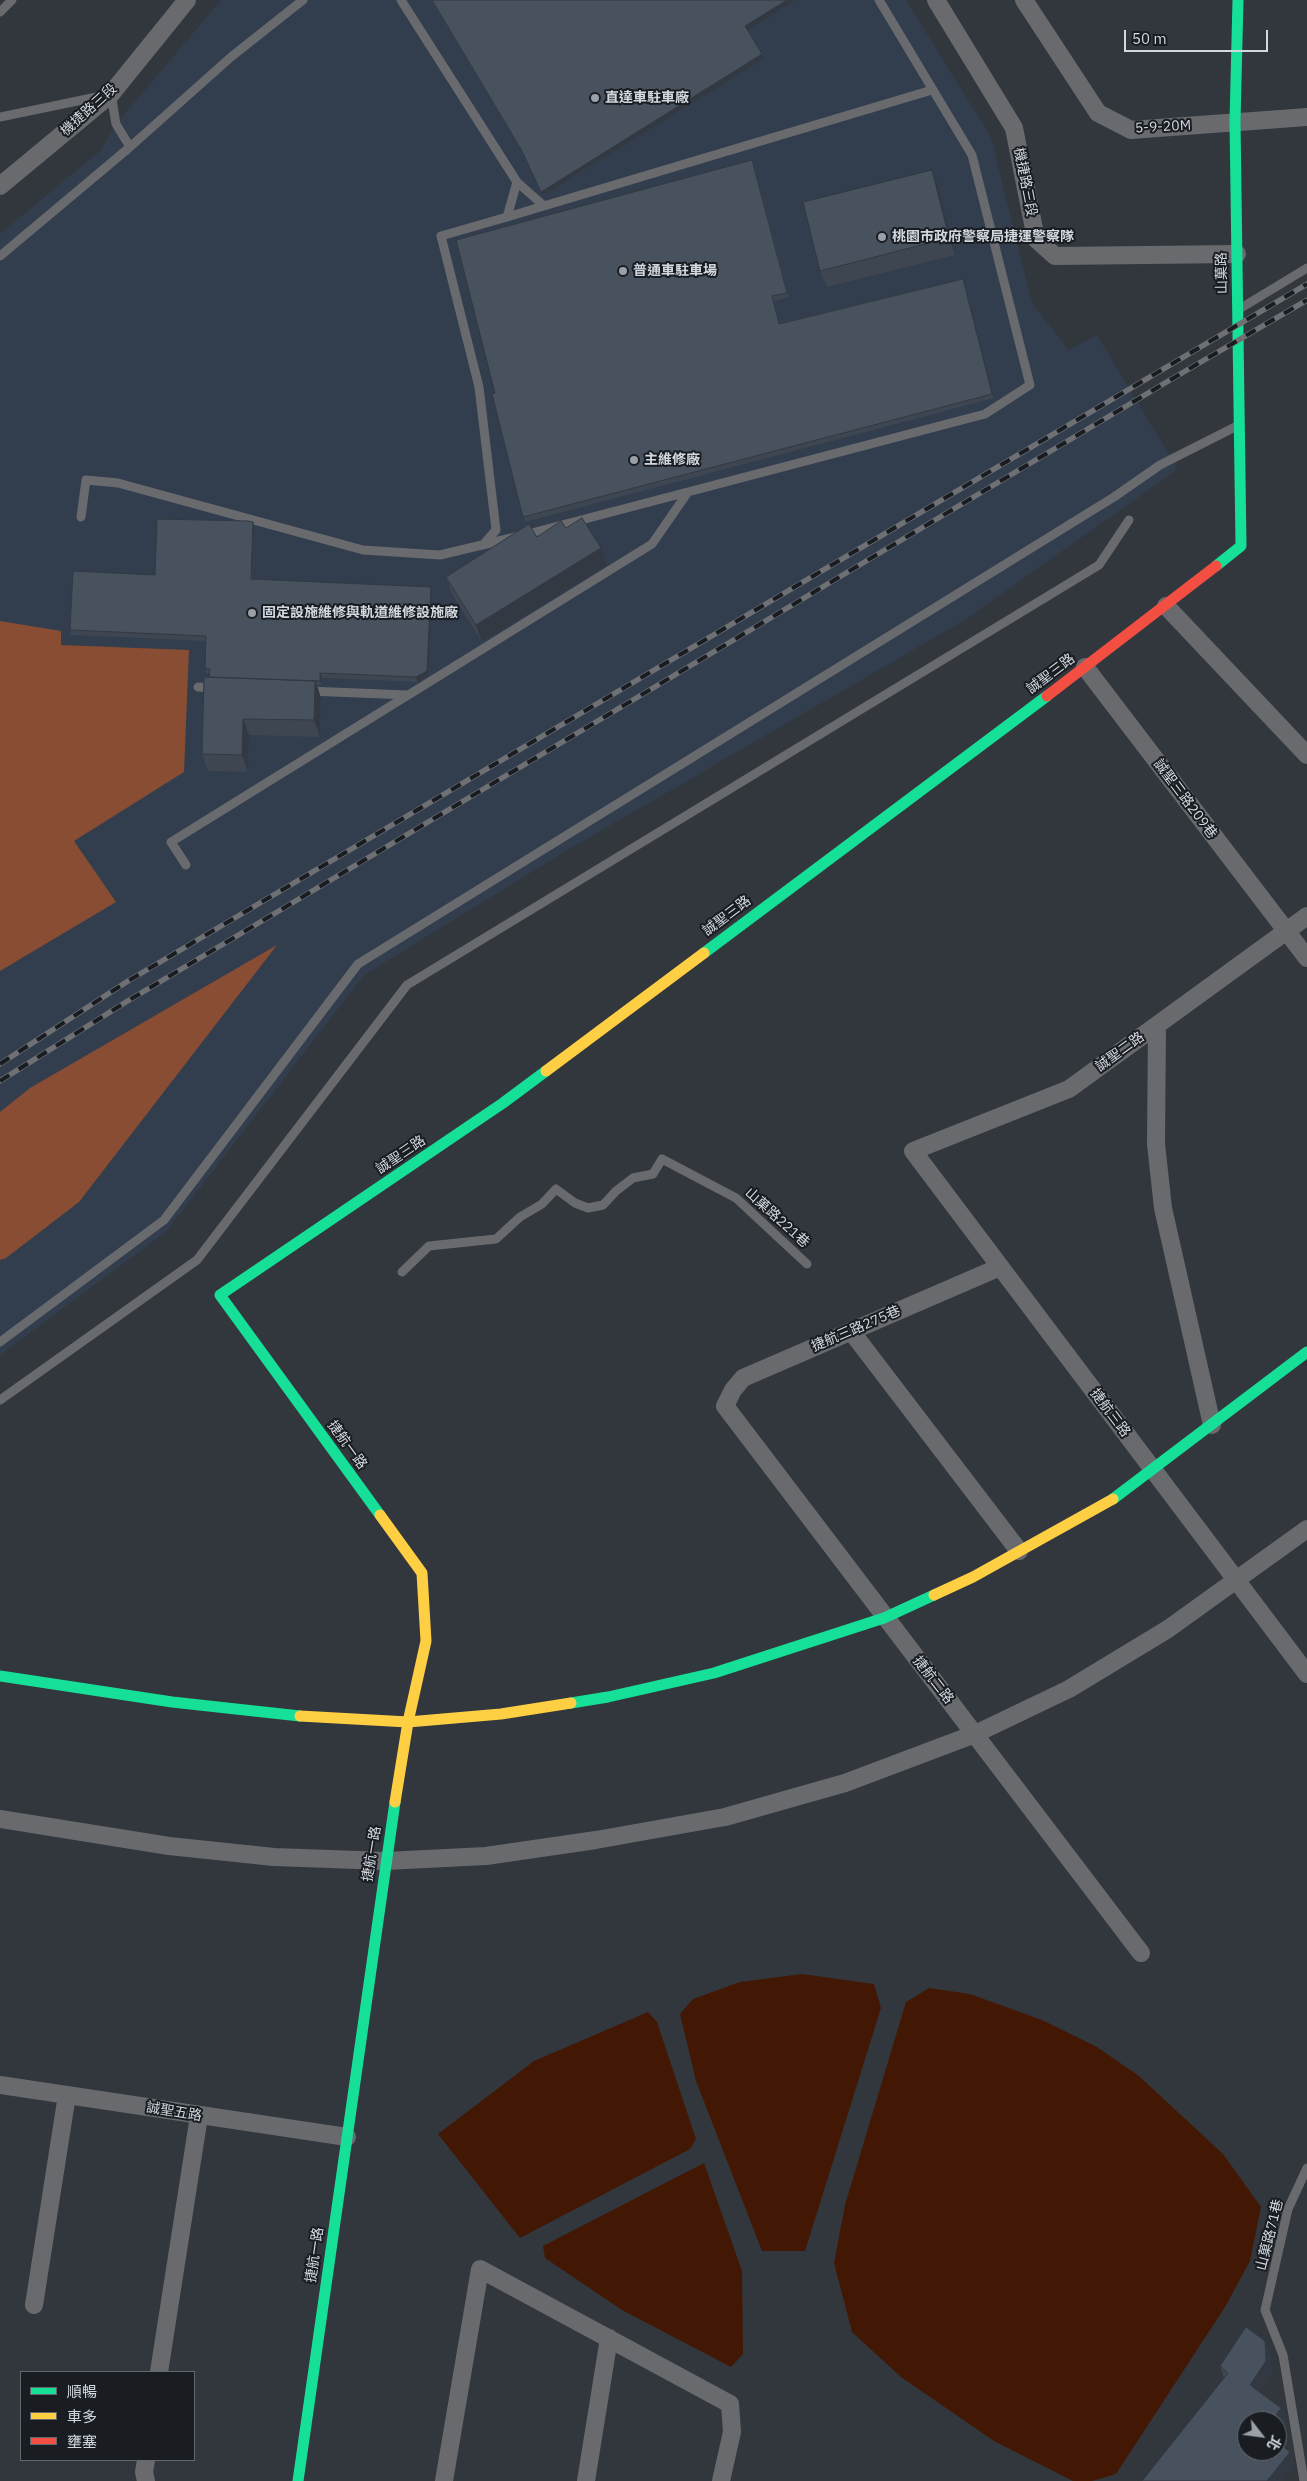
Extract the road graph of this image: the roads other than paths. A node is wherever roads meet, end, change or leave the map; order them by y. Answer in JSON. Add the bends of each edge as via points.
{"nodes":[{"id":1,"x":12,"y":0,"type":"edge"},
{"id":2,"x":187,"y":0,"type":"edge"},
{"id":3,"x":303,"y":0,"type":"edge"},
{"id":4,"x":401,"y":0,"type":"edge"},
{"id":5,"x":879,"y":0,"type":"edge"},
{"id":6,"x":936,"y":0,"type":"edge"},
{"id":7,"x":1024,"y":0,"type":"edge"},
{"id":8,"x":1238,"y":0,"type":"edge"},
{"id":9,"x":0,"y":12,"type":"edge"},
{"id":10,"x":932,"y":90,"type":"junction"},
{"id":11,"x":111,"y":94,"type":"junction"},
{"id":12,"x":0,"y":117,"type":"edge"},
{"id":13,"x":1307,"y":117,"type":"edge"},
{"id":14,"x":1235,"y":121,"type":"junction"},
{"id":15,"x":130,"y":147,"type":"junction"},
{"id":16,"x":516,"y":182,"type":"junction"},
{"id":17,"x":0,"y":186,"type":"edge"},
{"id":18,"x":544,"y":206,"type":"junction"},
{"id":19,"x":507,"y":217,"type":"junction"},
{"id":20,"x":1237,"y":254,"type":"junction"},
{"id":21,"x":0,"y":256,"type":"edge"},
{"id":22,"x":1307,"y":268,"type":"edge"},
{"id":23,"x":1238,"y":310,"type":"junction"},
{"id":24,"x":1240,"y":425,"type":"junction"},
{"id":25,"x":688,"y":492,"type":"junction"},
{"id":26,"x":81,"y":517,"type":"dead end"},
{"id":27,"x":1129,"y":520,"type":"dead end"},
{"id":28,"x":483,"y":545,"type":"junction"},
{"id":29,"x":1241,"y":546,"type":"joint"},
{"id":30,"x":1166,"y":606,"type":"junction"},
{"id":31,"x":1085,"y":667,"type":"junction"},
{"id":32,"x":198,"y":687,"type":"dead end"},
{"id":33,"x":227,"y":688,"type":"edge"},
{"id":34,"x":293,"y":691,"type":"edge"},
{"id":35,"x":408,"y":695,"type":"junction"},
{"id":36,"x":1307,"y":755,"type":"edge"},
{"id":37,"x":186,"y":865,"type":"dead end"},
{"id":38,"x":1307,"y":916,"type":"edge"},
{"id":39,"x":1286,"y":930,"type":"junction"},
{"id":40,"x":1307,"y":958,"type":"edge"},
{"id":41,"x":1157,"y":1025,"type":"junction"},
{"id":42,"x":913,"y":1151,"type":"joint"},
{"id":43,"x":806,"y":1264,"type":"dead end"},
{"id":44,"x":1000,"y":1267,"type":"junction"},
{"id":45,"x":402,"y":1272,"type":"dead end"},
{"id":46,"x":220,"y":1295,"type":"joint"},
{"id":47,"x":851,"y":1331,"type":"junction"},
{"id":48,"x":0,"y":1342,"type":"edge"},
{"id":49,"x":1307,"y":1352,"type":"edge"},
{"id":50,"x":0,"y":1400,"type":"edge"},
{"id":51,"x":725,"y":1406,"type":"joint"},
{"id":52,"x":1212,"y":1425,"type":"junction"},
{"id":53,"x":1152,"y":1469,"type":"junction"},
{"id":54,"x":1307,"y":1529,"type":"edge"},
{"id":55,"x":1019,"y":1551,"type":"junction"},
{"id":56,"x":1236,"y":1581,"type":"junction"},
{"id":57,"x":884,"y":1618,"type":"junction"},
{"id":58,"x":1307,"y":1674,"type":"edge"},
{"id":59,"x":0,"y":1676,"type":"edge"},
{"id":60,"x":408,"y":1722,"type":"junction"},
{"id":61,"x":975,"y":1734,"type":"junction"},
{"id":62,"x":0,"y":1819,"type":"edge"},
{"id":63,"x":386,"y":1861,"type":"junction"},
{"id":64,"x":1140,"y":1953,"type":"dead end"},
{"id":65,"x":0,"y":2085,"type":"edge"},
{"id":66,"x":67,"y":2095,"type":"junction"},
{"id":67,"x":199,"y":2116,"type":"junction"},
{"id":68,"x":348,"y":2137,"type":"junction"},
{"id":69,"x":1307,"y":2168,"type":"edge"},
{"id":70,"x":34,"y":2305,"type":"dead end"},
{"id":71,"x":609,"y":2338,"type":"junction"},
{"id":72,"x":159,"y":2371,"type":"edge"},
{"id":73,"x":146,"y":2461,"type":"edge"},
{"id":74,"x":146,"y":2481,"type":"edge"},
{"id":75,"x":298,"y":2481,"type":"edge"},
{"id":76,"x":444,"y":2481,"type":"edge"},
{"id":77,"x":586,"y":2481,"type":"edge"},
{"id":78,"x":721,"y":2481,"type":"edge"},
{"id":79,"x":1304,"y":2481,"type":"edge"}],
"edges":[{"from":1,"to":9,"type":"lane"},
{"from":2,"to":11,"type":"street","name":"機捷路三段"},
{"from":3,"to":15,"type":"lane","via":[[231,57]]},
{"from":4,"to":16,"type":"lane"},
{"from":5,"to":10,"type":"lane"},
{"from":6,"to":20,"type":"street","name":"機捷路三段","via":[[1014,128],[1036,239],[1055,256]]},
{"from":7,"to":14,"type":"street","name":"5-9-20M","via":[[1098,113],[1111,121],[1131,130]]},
{"from":8,"to":14,"type":"street","name":"山菓路"},
{"from":10,"to":18,"type":"lane"},
{"from":10,"to":25,"type":"lane","via":[[972,155],[1030,385],[985,414]]},
{"from":11,"to":12,"type":"lane"},
{"from":11,"to":15,"type":"lane","via":[[116,124]]},
{"from":11,"to":17,"type":"street","name":"機捷路三段"},
{"from":13,"to":14,"type":"street","name":"5-9-20M"},
{"from":14,"to":20,"type":"street","name":"山菓路"},
{"from":15,"to":21,"type":"lane"},
{"from":16,"to":18,"type":"lane"},
{"from":16,"to":19,"type":"lane"},
{"from":18,"to":19,"type":"lane"},
{"from":19,"to":28,"type":"lane","via":[[441,236],[479,387],[496,530]]},
{"from":20,"to":23,"type":"street","name":"山菓路"},
{"from":22,"to":23,"type":"lane"},
{"from":23,"to":24,"type":"street","name":"山菓路"},
{"from":24,"to":29,"type":"street","name":"山菓路"},
{"from":24,"to":48,"type":"lane","via":[[1160,465],[1114,497],[358,964],[164,1220]]},
{"from":25,"to":28,"type":"lane"},
{"from":25,"to":35,"type":"lane","via":[[652,544]]},
{"from":26,"to":28,"type":"lane","via":[[86,480],[118,483],[363,550],[440,555]]},
{"from":27,"to":50,"type":"lane","via":[[1099,565],[407,985],[197,1260]]},
{"from":29,"to":30,"type":"street","name":"誠聖三路"},
{"from":30,"to":31,"type":"street","name":"誠聖三路"},
{"from":30,"to":36,"type":"street"},
{"from":31,"to":39,"type":"street","name":"誠聖三路209巷"},
{"from":31,"to":46,"type":"street","name":"誠聖三路","via":[[503,1103]]},
{"from":32,"to":33,"type":"lane"},
{"from":34,"to":35,"type":"lane"},
{"from":35,"to":37,"type":"lane","via":[[171,842]]},
{"from":38,"to":39,"type":"street","name":"誠聖二路"},
{"from":39,"to":40,"type":"street","name":"誠聖三路209巷"},
{"from":39,"to":41,"type":"street","name":"誠聖二路"},
{"from":41,"to":42,"type":"street","name":"誠聖二路","via":[[1069,1089]]},
{"from":41,"to":52,"type":"street","via":[[1156,1144],[1163,1208]]},
{"from":42,"to":44,"type":"street","name":"捷航三路"},
{"from":43,"to":45,"type":"lane","name":"山菓路221巷","via":[[736,1198],[662,1159],[653,1174],[633,1178],[603,1205],[588,1208],[575,1204],[556,1189],[542,1204],[520,1216],[496,1240],[429,1246]]},
{"from":44,"to":47,"type":"street","name":"捷航三路275巷"},
{"from":44,"to":53,"type":"street","name":"捷航三路"},
{"from":46,"to":60,"type":"street","name":"捷航一路","via":[[422,1573],[426,1642]]},
{"from":47,"to":51,"type":"street","name":"捷航三路275巷","via":[[743,1378]]},
{"from":47,"to":55,"type":"street"},
{"from":49,"to":52,"type":"street"},
{"from":51,"to":57,"type":"street","name":"捷航二路"},
{"from":52,"to":53,"type":"street"},
{"from":53,"to":55,"type":"street","via":[[1112,1500]]},
{"from":53,"to":56,"type":"street","name":"捷航三路"},
{"from":54,"to":56,"type":"street"},
{"from":55,"to":57,"type":"street","via":[[973,1578]]},
{"from":56,"to":58,"type":"street","name":"捷航三路"},
{"from":56,"to":61,"type":"street","via":[[1168,1629],[1068,1689]]},
{"from":57,"to":60,"type":"street","via":[[714,1673],[608,1697],[501,1714]]},
{"from":57,"to":61,"type":"street","name":"捷航二路"},
{"from":59,"to":60,"type":"street","via":[[218,1708],[292,1716]]},
{"from":60,"to":63,"type":"street","name":"捷航一路"},
{"from":61,"to":63,"type":"street","via":[[845,1783],[725,1817],[486,1856]]},
{"from":61,"to":64,"type":"street","name":"捷航二路"},
{"from":62,"to":63,"type":"street","via":[[169,1846],[274,1857]]},
{"from":63,"to":68,"type":"street","name":"捷航一路"},
{"from":65,"to":66,"type":"street","name":"誠聖五路"},
{"from":66,"to":67,"type":"street","name":"誠聖五路"},
{"from":66,"to":70,"type":"street"},
{"from":67,"to":68,"type":"street","name":"誠聖五路"},
{"from":67,"to":72,"type":"street"},
{"from":68,"to":75,"type":"street","name":"捷航一路"},
{"from":69,"to":79,"type":"lane","name":"山菓路71巷","via":[[1288,2209],[1265,2310],[1283,2354]]},
{"from":71,"to":76,"type":"street","via":[[480,2269]]},
{"from":71,"to":77,"type":"street"},
{"from":71,"to":78,"type":"street","via":[[730,2404],[732,2432]]},
{"from":73,"to":74,"type":"street"}]}
